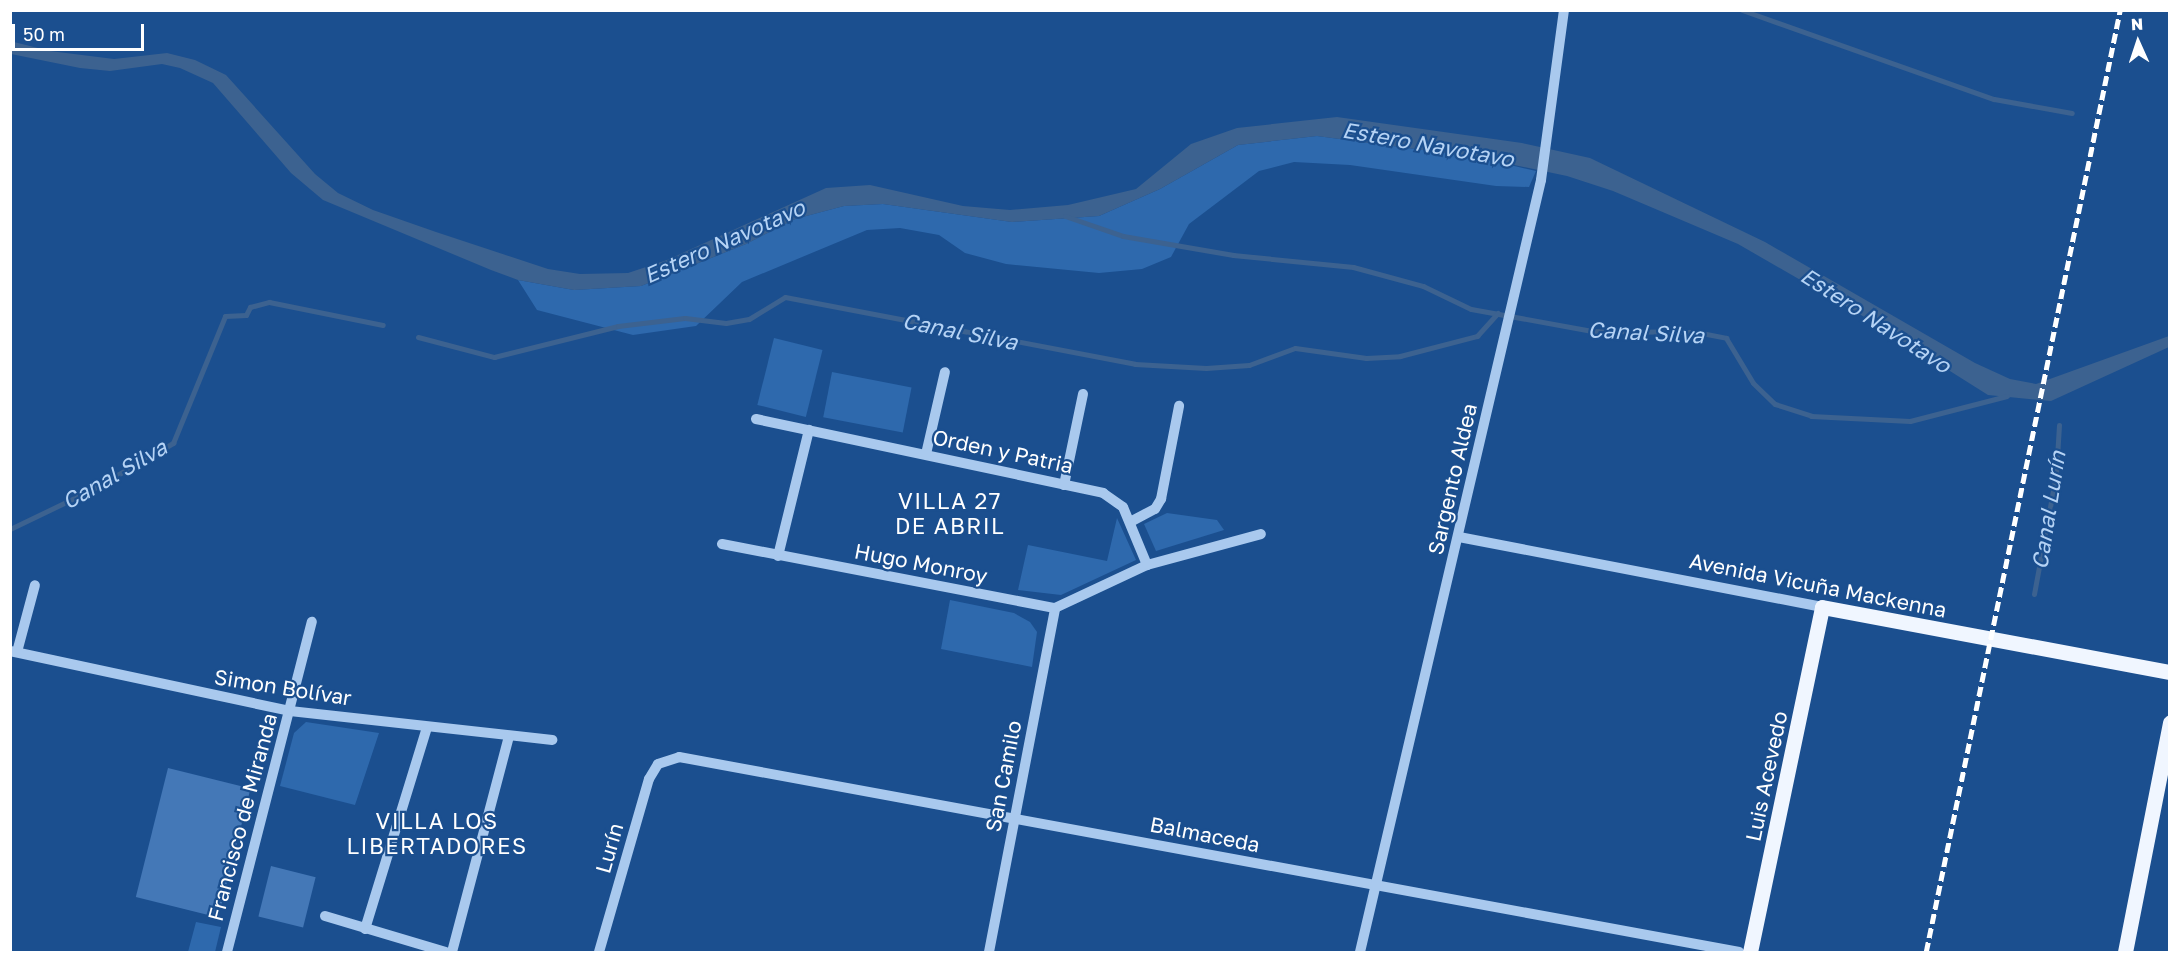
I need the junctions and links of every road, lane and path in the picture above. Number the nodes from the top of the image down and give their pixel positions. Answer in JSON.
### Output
{"nodes":[{"id":1,"x":1564,"y":10,"type":"edge"},
{"id":2,"x":945,"y":372,"type":"dead end"},
{"id":3,"x":1083,"y":394,"type":"dead end"},
{"id":4,"x":1179,"y":406,"type":"dead end"},
{"id":5,"x":756,"y":419,"type":"dead end"},
{"id":6,"x":808,"y":430,"type":"junction"},
{"id":7,"x":926,"y":454,"type":"junction"},
{"id":8,"x":1064,"y":484,"type":"junction"},
{"id":9,"x":1132,"y":521,"type":"junction"},
{"id":10,"x":1261,"y":534,"type":"dead end"},
{"id":11,"x":1459,"y":537,"type":"junction"},
{"id":12,"x":722,"y":544,"type":"dead end"},
{"id":13,"x":778,"y":556,"type":"junction"},
{"id":14,"x":1148,"y":565,"type":"junction"},
{"id":15,"x":36,"y":585,"type":"dead end"},
{"id":16,"x":1822,"y":607,"type":"junction"},
{"id":17,"x":1055,"y":608,"type":"junction"},
{"id":18,"x":312,"y":622,"type":"dead end"},
{"id":19,"x":14,"y":651,"type":"edge"},
{"id":20,"x":2169,"y":672,"type":"edge"},
{"id":21,"x":290,"y":711,"type":"junction"},
{"id":22,"x":2169,"y":722,"type":"edge"},
{"id":23,"x":427,"y":727,"type":"junction"},
{"id":24,"x":509,"y":735,"type":"junction"},
{"id":25,"x":552,"y":740,"type":"dead end"},
{"id":26,"x":664,"y":760,"type":"joint"},
{"id":27,"x":1014,"y":817,"type":"junction"},
{"id":28,"x":1375,"y":886,"type":"junction"},
{"id":29,"x":325,"y":916,"type":"dead end"},
{"id":30,"x":365,"y":929,"type":"junction"},
{"id":31,"x":416,"y":948,"type":"edge"},
{"id":32,"x":227,"y":952,"type":"edge"},
{"id":33,"x":446,"y":952,"type":"edge"},
{"id":34,"x":452,"y":952,"type":"edge"},
{"id":35,"x":599,"y":952,"type":"edge"},
{"id":36,"x":988,"y":952,"type":"edge"},
{"id":37,"x":1360,"y":952,"type":"edge"},
{"id":38,"x":1739,"y":952,"type":"edge"},
{"id":39,"x":1750,"y":952,"type":"edge"},
{"id":40,"x":2125,"y":952,"type":"edge"}],
"edges":[{"from":1,"to":11,"type":"street","name":"Sargento Aldea"},
{"from":2,"to":7,"type":"street"},
{"from":3,"to":8,"type":"street"},
{"from":4,"to":9,"type":"street"},
{"from":5,"to":6,"type":"street","name":"Orden y Patria"},
{"from":6,"to":7,"type":"street","name":"Orden y Patria"},
{"from":6,"to":13,"type":"street"},
{"from":7,"to":8,"type":"street","name":"Orden y Patria"},
{"from":8,"to":9,"type":"street","name":"Orden y Patria"},
{"from":9,"to":14,"type":"street","name":"Orden y Patria"},
{"from":10,"to":14,"type":"street"},
{"from":11,"to":16,"type":"street","name":"Avenida Vicuña Mackenna"},
{"from":11,"to":28,"type":"street","name":"Sargento Aldea"},
{"from":12,"to":13,"type":"street","name":"Hugo Monroy"},
{"from":13,"to":17,"type":"street","name":"Hugo Monroy"},
{"from":14,"to":17,"type":"street"},
{"from":15,"to":19,"type":"street"},
{"from":16,"to":20,"type":"main road","name":"Avenida Vicuña Mackenna"},
{"from":16,"to":39,"type":"main road","name":"Luis Acevedo"},
{"from":17,"to":27,"type":"street","name":"San Camilo"},
{"from":18,"to":21,"type":"street","name":"Francisco de Miranda"},
{"from":19,"to":21,"type":"street","name":"Simon Bolívar"},
{"from":21,"to":23,"type":"street","name":"Simon Bolívar"},
{"from":21,"to":32,"type":"street","name":"Francisco de Miranda"},
{"from":22,"to":40,"type":"main road"},
{"from":23,"to":24,"type":"street","name":"Simon Bolívar"},
{"from":23,"to":30,"type":"street"},
{"from":24,"to":25,"type":"street","name":"Simon Bolívar"},
{"from":24,"to":34,"type":"street"},
{"from":26,"to":27,"type":"street","name":"Balmaceda"},
{"from":26,"to":35,"type":"street","name":"Lurín"},
{"from":27,"to":28,"type":"street","name":"Balmaceda"},
{"from":27,"to":36,"type":"street","name":"San Camilo"},
{"from":28,"to":37,"type":"street","name":"Sargento Aldea"},
{"from":28,"to":38,"type":"street","name":"Balmaceda"},
{"from":29,"to":30,"type":"street"},
{"from":30,"to":31,"type":"street"},
{"from":31,"to":33,"type":"street"}]}
